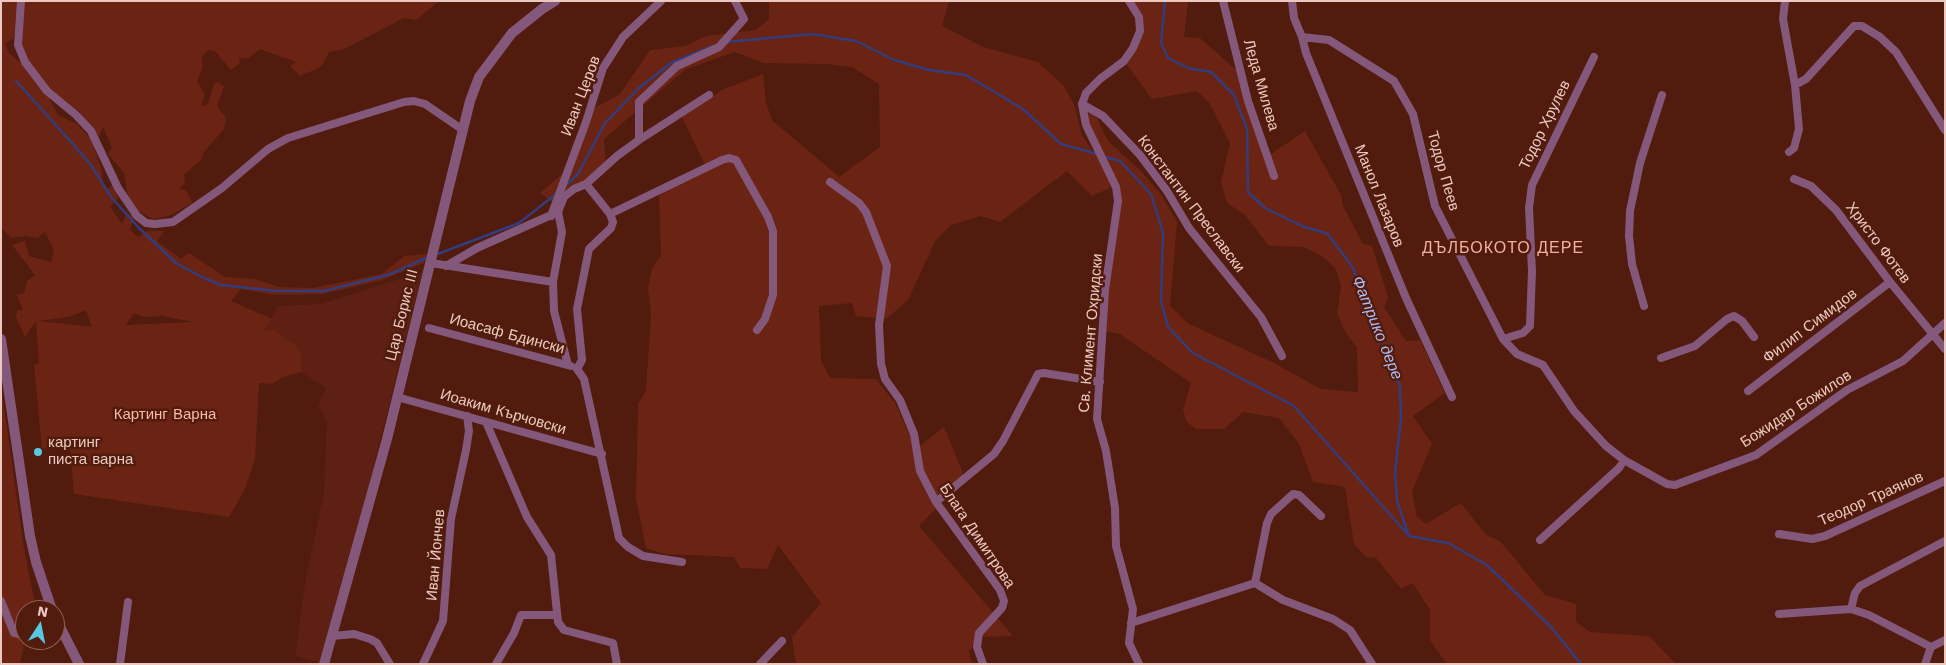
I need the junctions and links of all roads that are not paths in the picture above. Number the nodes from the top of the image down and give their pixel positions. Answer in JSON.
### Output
{"nodes":[{"id":1,"x":21,"y":1,"type":"edge"},
{"id":2,"x":555,"y":1,"type":"edge"},
{"id":3,"x":661,"y":1,"type":"edge"},
{"id":4,"x":735,"y":1,"type":"edge"},
{"id":5,"x":1129,"y":1,"type":"edge"},
{"id":6,"x":1223,"y":1,"type":"edge"},
{"id":7,"x":1292,"y":1,"type":"edge"},
{"id":8,"x":1785,"y":1,"type":"edge"},
{"id":9,"x":1302,"y":37,"type":"junction"},
{"id":10,"x":1594,"y":57,"type":"dead end"},
{"id":11,"x":1795,"y":85,"type":"junction"},
{"id":12,"x":709,"y":95,"type":"dead end"},
{"id":13,"x":1662,"y":95,"type":"dead end"},
{"id":14,"x":1082,"y":104,"type":"junction"},
{"id":15,"x":463,"y":130,"type":"junction"},
{"id":16,"x":1945,"y":130,"type":"edge"},
{"id":17,"x":639,"y":140,"type":"junction"},
{"id":18,"x":1792,"y":150,"type":"dead end"},
{"id":19,"x":1274,"y":176,"type":"dead end"},
{"id":20,"x":1794,"y":178,"type":"dead end"},
{"id":21,"x":830,"y":182,"type":"dead end"},
{"id":22,"x":586,"y":184,"type":"junction"},
{"id":23,"x":555,"y":214,"type":"junction"},
{"id":24,"x":610,"y":214,"type":"junction"},
{"id":25,"x":431,"y":263,"type":"junction"},
{"id":26,"x":446,"y":266,"type":"junction"},
{"id":27,"x":553,"y":282,"type":"junction"},
{"id":28,"x":1890,"y":282,"type":"junction"},
{"id":29,"x":1644,"y":306,"type":"dead end"},
{"id":30,"x":1945,"y":324,"type":"edge"},
{"id":31,"x":429,"y":328,"type":"dead end"},
{"id":32,"x":757,"y":330,"type":"dead end"},
{"id":33,"x":1932,"y":334,"type":"junction"},
{"id":34,"x":1754,"y":337,"type":"dead end"},
{"id":35,"x":1,"y":339,"type":"edge"},
{"id":36,"x":1504,"y":339,"type":"junction"},
{"id":37,"x":1945,"y":349,"type":"edge"},
{"id":38,"x":1282,"y":356,"type":"dead end"},
{"id":39,"x":1661,"y":358,"type":"dead end"},
{"id":40,"x":568,"y":365,"type":"junction"},
{"id":41,"x":577,"y":369,"type":"junction"},
{"id":42,"x":1100,"y":382,"type":"junction"},
{"id":43,"x":1748,"y":391,"type":"dead end"},
{"id":44,"x":397,"y":397,"type":"junction"},
{"id":45,"x":1452,"y":397,"type":"dead end"},
{"id":46,"x":467,"y":416,"type":"junction"},
{"id":47,"x":486,"y":422,"type":"junction"},
{"id":48,"x":602,"y":454,"type":"junction"},
{"id":49,"x":1624,"y":460,"type":"junction"},
{"id":50,"x":1945,"y":482,"type":"edge"},
{"id":51,"x":936,"y":502,"type":"junction"},
{"id":52,"x":1321,"y":516,"type":"dead end"},
{"id":53,"x":1779,"y":534,"type":"dead end"},
{"id":54,"x":1540,"y":540,"type":"dead end"},
{"id":55,"x":1945,"y":541,"type":"edge"},
{"id":56,"x":682,"y":562,"type":"dead end"},
{"id":57,"x":1255,"y":583,"type":"junction"},
{"id":58,"x":48,"y":600,"type":"edge"},
{"id":59,"x":1,"y":601,"type":"edge"},
{"id":60,"x":128,"y":602,"type":"dead end"},
{"id":61,"x":1851,"y":609,"type":"junction"},
{"id":62,"x":1778,"y":614,"type":"dead end"},
{"id":63,"x":557,"y":615,"type":"junction"},
{"id":64,"x":1131,"y":623,"type":"junction"},
{"id":65,"x":15,"y":634,"type":"edge"},
{"id":66,"x":332,"y":636,"type":"junction"},
{"id":67,"x":65,"y":637,"type":"edge"},
{"id":68,"x":1945,"y":640,"type":"edge"},
{"id":69,"x":782,"y":641,"type":"dead end"},
{"id":70,"x":1931,"y":647,"type":"junction"},
{"id":71,"x":982,"y":660,"type":"edge"},
{"id":72,"x":79,"y":664,"type":"edge"},
{"id":73,"x":120,"y":664,"type":"edge"},
{"id":74,"x":324,"y":664,"type":"edge"},
{"id":75,"x":390,"y":664,"type":"edge"},
{"id":76,"x":422,"y":664,"type":"edge"},
{"id":77,"x":496,"y":664,"type":"edge"},
{"id":78,"x":617,"y":664,"type":"edge"},
{"id":79,"x":760,"y":664,"type":"edge"},
{"id":80,"x":1139,"y":664,"type":"edge"},
{"id":81,"x":1372,"y":664,"type":"edge"},
{"id":82,"x":1925,"y":664,"type":"edge"}],
"edges":[{"from":1,"to":15,"type":"street"},
{"from":2,"to":15,"type":"street","name":"Цар Борис III"},
{"from":3,"to":23,"type":"street","name":"Иван Церов"},
{"from":4,"to":17,"type":"street"},
{"from":5,"to":14,"type":"street"},
{"from":6,"to":19,"type":"street","name":"Леда Милева"},
{"from":7,"to":9,"type":"street","name":"Манол Лазаров"},
{"from":8,"to":11,"type":"street"},
{"from":9,"to":36,"type":"street","name":"Тодор Пеев"},
{"from":9,"to":45,"type":"street","name":"Манол Лазаров"},
{"from":10,"to":36,"type":"street","name":"Тодор Хрулев"},
{"from":11,"to":16,"type":"street"},
{"from":11,"to":18,"type":"street"},
{"from":12,"to":17,"type":"street"},
{"from":13,"to":29,"type":"street"},
{"from":14,"to":38,"type":"street","name":"Константин Преславски"},
{"from":14,"to":42,"type":"street","name":"Св. Климент Охридски"},
{"from":15,"to":25,"type":"street","name":"Цар Борис III"},
{"from":17,"to":22,"type":"street"},
{"from":20,"to":28,"type":"street","name":"Христо Фотев"},
{"from":21,"to":51,"type":"street","name":"Блага Димитрова"},
{"from":22,"to":23,"type":"street"},
{"from":22,"to":24,"type":"street"},
{"from":23,"to":26,"type":"street"},
{"from":23,"to":27,"type":"street"},
{"from":24,"to":32,"type":"street"},
{"from":24,"to":41,"type":"street"},
{"from":25,"to":26,"type":"street"},
{"from":25,"to":44,"type":"street","name":"Цар Борис III"},
{"from":26,"to":27,"type":"street"},
{"from":27,"to":40,"type":"street"},
{"from":28,"to":33,"type":"street","name":"Христо Фотев"},
{"from":28,"to":43,"type":"street","name":"Филип Симидов"},
{"from":30,"to":33,"type":"street","name":"Божидар Божилов"},
{"from":31,"to":40,"type":"street","name":"Иоасаф Бдински"},
{"from":33,"to":37,"type":"street","name":"Христо Фотев"},
{"from":33,"to":49,"type":"street","name":"Божидар Божилов"},
{"from":34,"to":39,"type":"street"},
{"from":35,"to":58,"type":"street"},
{"from":36,"to":49,"type":"street","name":"Тодор Пеев"},
{"from":40,"to":41,"type":"street","name":"Иоасаф Бдински"},
{"from":41,"to":48,"type":"street"},
{"from":42,"to":51,"type":"street"},
{"from":42,"to":64,"type":"street","name":"Св. Климент Охридски"},
{"from":44,"to":46,"type":"street","name":"Иоаким Кърчовски"},
{"from":44,"to":66,"type":"street","name":"Цар Борис III"},
{"from":46,"to":47,"type":"street","name":"Иоаким Кърчовски"},
{"from":46,"to":76,"type":"street","name":"Иван Йончев"},
{"from":47,"to":48,"type":"street","name":"Иоаким Кърчовски"},
{"from":47,"to":63,"type":"street"},
{"from":48,"to":56,"type":"street"},
{"from":49,"to":54,"type":"street"},
{"from":50,"to":53,"type":"street","name":"Теодор Траянов"},
{"from":51,"to":71,"type":"street","name":"Блага Димитрова"},
{"from":52,"to":57,"type":"street"},
{"from":55,"to":61,"type":"street"},
{"from":57,"to":64,"type":"street"},
{"from":57,"to":81,"type":"street"},
{"from":59,"to":65,"type":"street"},
{"from":60,"to":73,"type":"street"},
{"from":61,"to":62,"type":"street"},
{"from":61,"to":70,"type":"street"},
{"from":63,"to":77,"type":"street"},
{"from":63,"to":78,"type":"street"},
{"from":64,"to":80,"type":"street","name":"Св. Климент Охридски"},
{"from":66,"to":74,"type":"street","name":"Цар Борис III"},
{"from":66,"to":75,"type":"street"},
{"from":67,"to":72,"type":"street"},
{"from":68,"to":70,"type":"street"},
{"from":69,"to":79,"type":"street"},
{"from":70,"to":82,"type":"street"}]}
